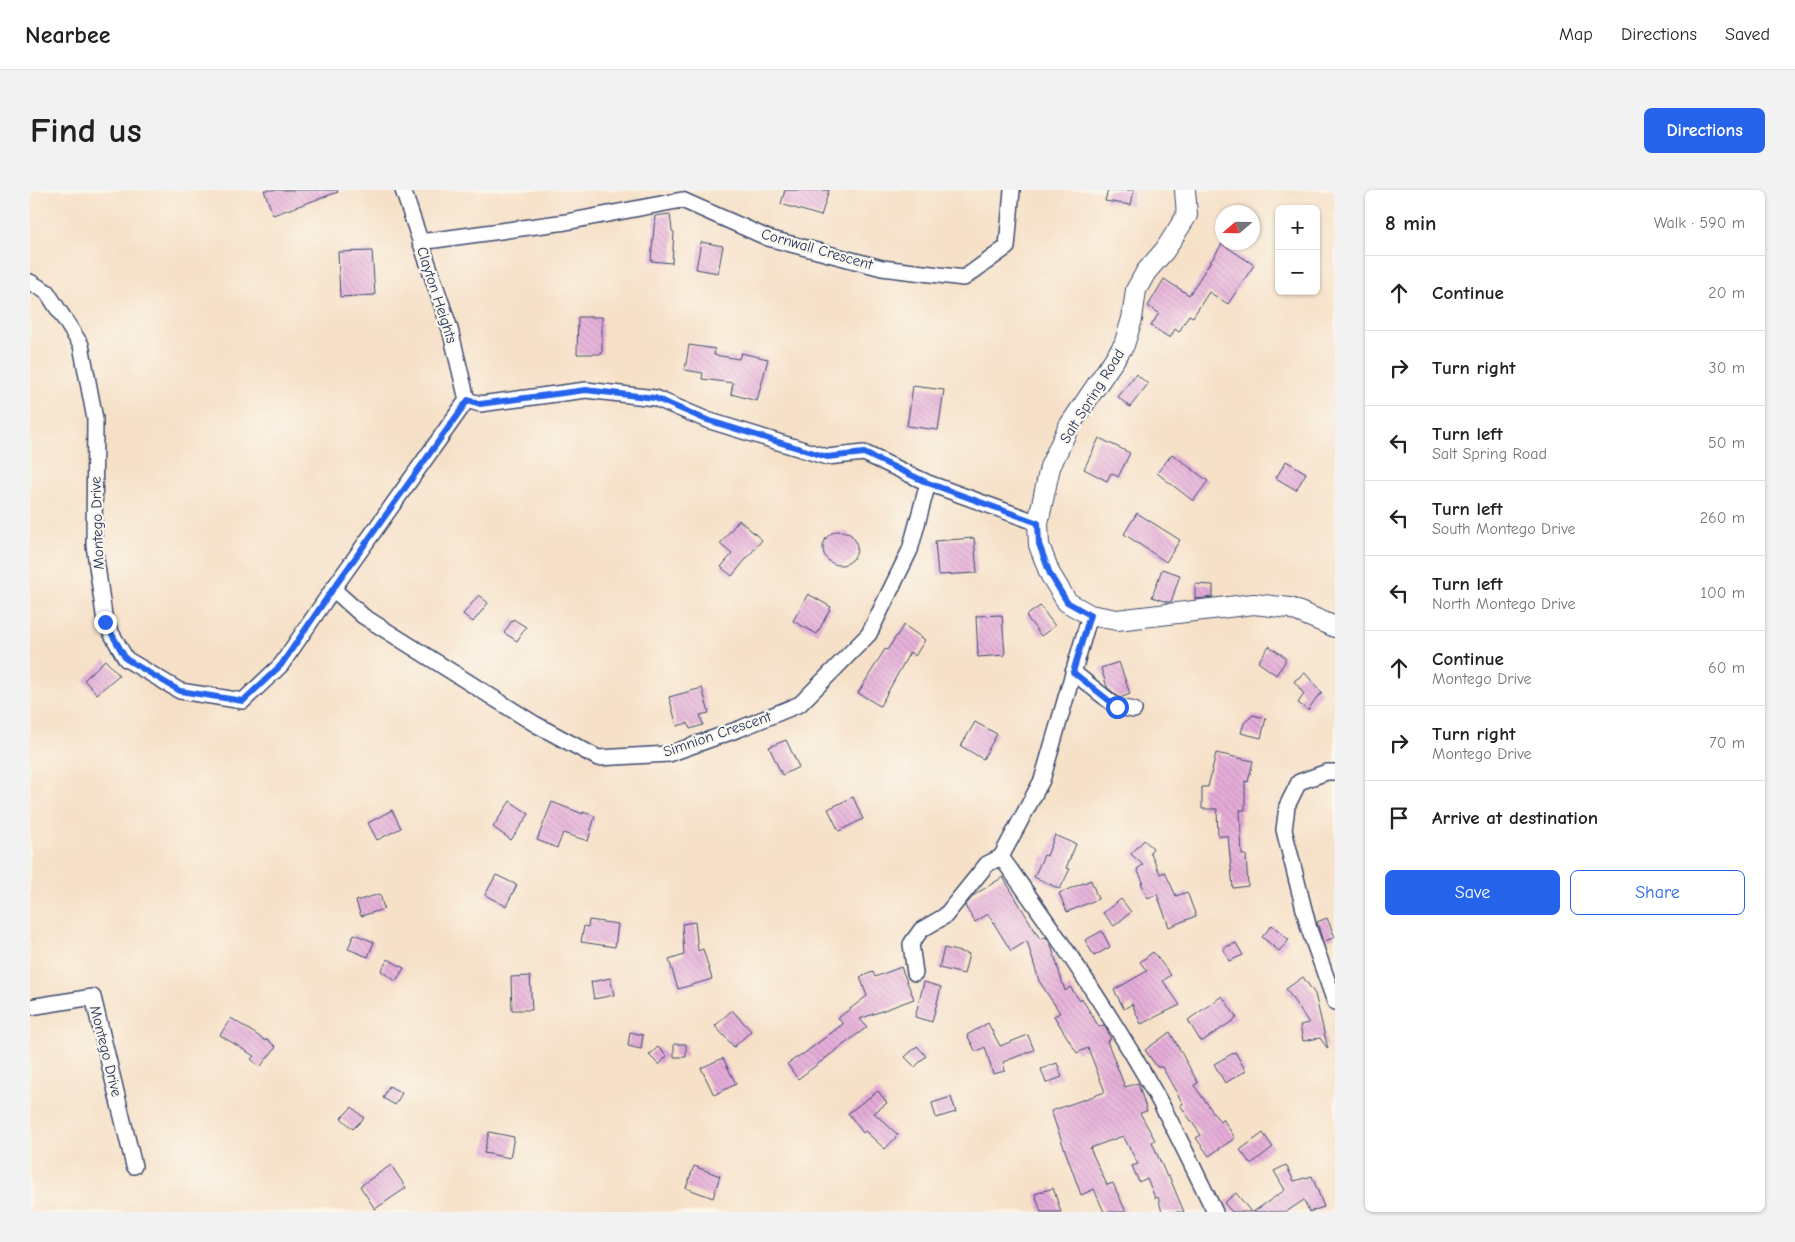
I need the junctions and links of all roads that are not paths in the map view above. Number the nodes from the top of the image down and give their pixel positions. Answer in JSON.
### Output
{"nodes":[{"id":1,"x":403,"y":190,"type":"edge"},
{"id":2,"x":1012,"y":190,"type":"edge"},
{"id":3,"x":1185,"y":190,"type":"edge"},
{"id":4,"x":684,"y":195,"type":"edge"},
{"id":5,"x":420,"y":242,"type":"junction"},
{"id":6,"x":30,"y":282,"type":"edge"},
{"id":7,"x":468,"y":400,"type":"junction"},
{"id":8,"x":928,"y":483,"type":"junction"},
{"id":9,"x":1038,"y":523,"type":"junction"},
{"id":10,"x":333,"y":589,"type":"junction"},
{"id":11,"x":1090,"y":615,"type":"junction"},
{"id":12,"x":1335,"y":627,"type":"edge"},
{"id":13,"x":1073,"y":672,"type":"junction"},
{"id":14,"x":1134,"y":710,"type":"dead end"},
{"id":15,"x":1335,"y":772,"type":"edge"},
{"id":16,"x":1001,"y":857,"type":"junction"},
{"id":17,"x":915,"y":973,"type":"dead end"},
{"id":18,"x":1335,"y":1002,"type":"edge"},
{"id":19,"x":30,"y":1007,"type":"edge"},
{"id":20,"x":134,"y":1166,"type":"dead end"},
{"id":21,"x":1215,"y":1212,"type":"edge"}],
"edges":[{"from":1,"to":5,"type":"street","name":"Clayton Heights"},
{"from":2,"to":4,"type":"street","name":"Cornwall Crescent"},
{"from":3,"to":9,"type":"street","name":"Salt Spring Road"},
{"from":4,"to":5,"type":"street","name":"Cornwall Crescent"},
{"from":5,"to":7,"type":"street","name":"Clayton Heights"},
{"from":6,"to":10,"type":"street","name":"Montego Drive"},
{"from":7,"to":8,"type":"street"},
{"from":7,"to":10,"type":"street"},
{"from":8,"to":9,"type":"street"},
{"from":8,"to":10,"type":"street","name":"Simnion Crescent"},
{"from":9,"to":11,"type":"street","name":"Salt Spring Road"},
{"from":11,"to":12,"type":"street","name":"Salt Spring Road"},
{"from":11,"to":13,"type":"street"},
{"from":13,"to":14,"type":"street"},
{"from":13,"to":16,"type":"street"},
{"from":15,"to":18,"type":"street"},
{"from":16,"to":17,"type":"street"},
{"from":16,"to":21,"type":"street"},
{"from":19,"to":20,"type":"street","name":"Montego Drive"}]}
